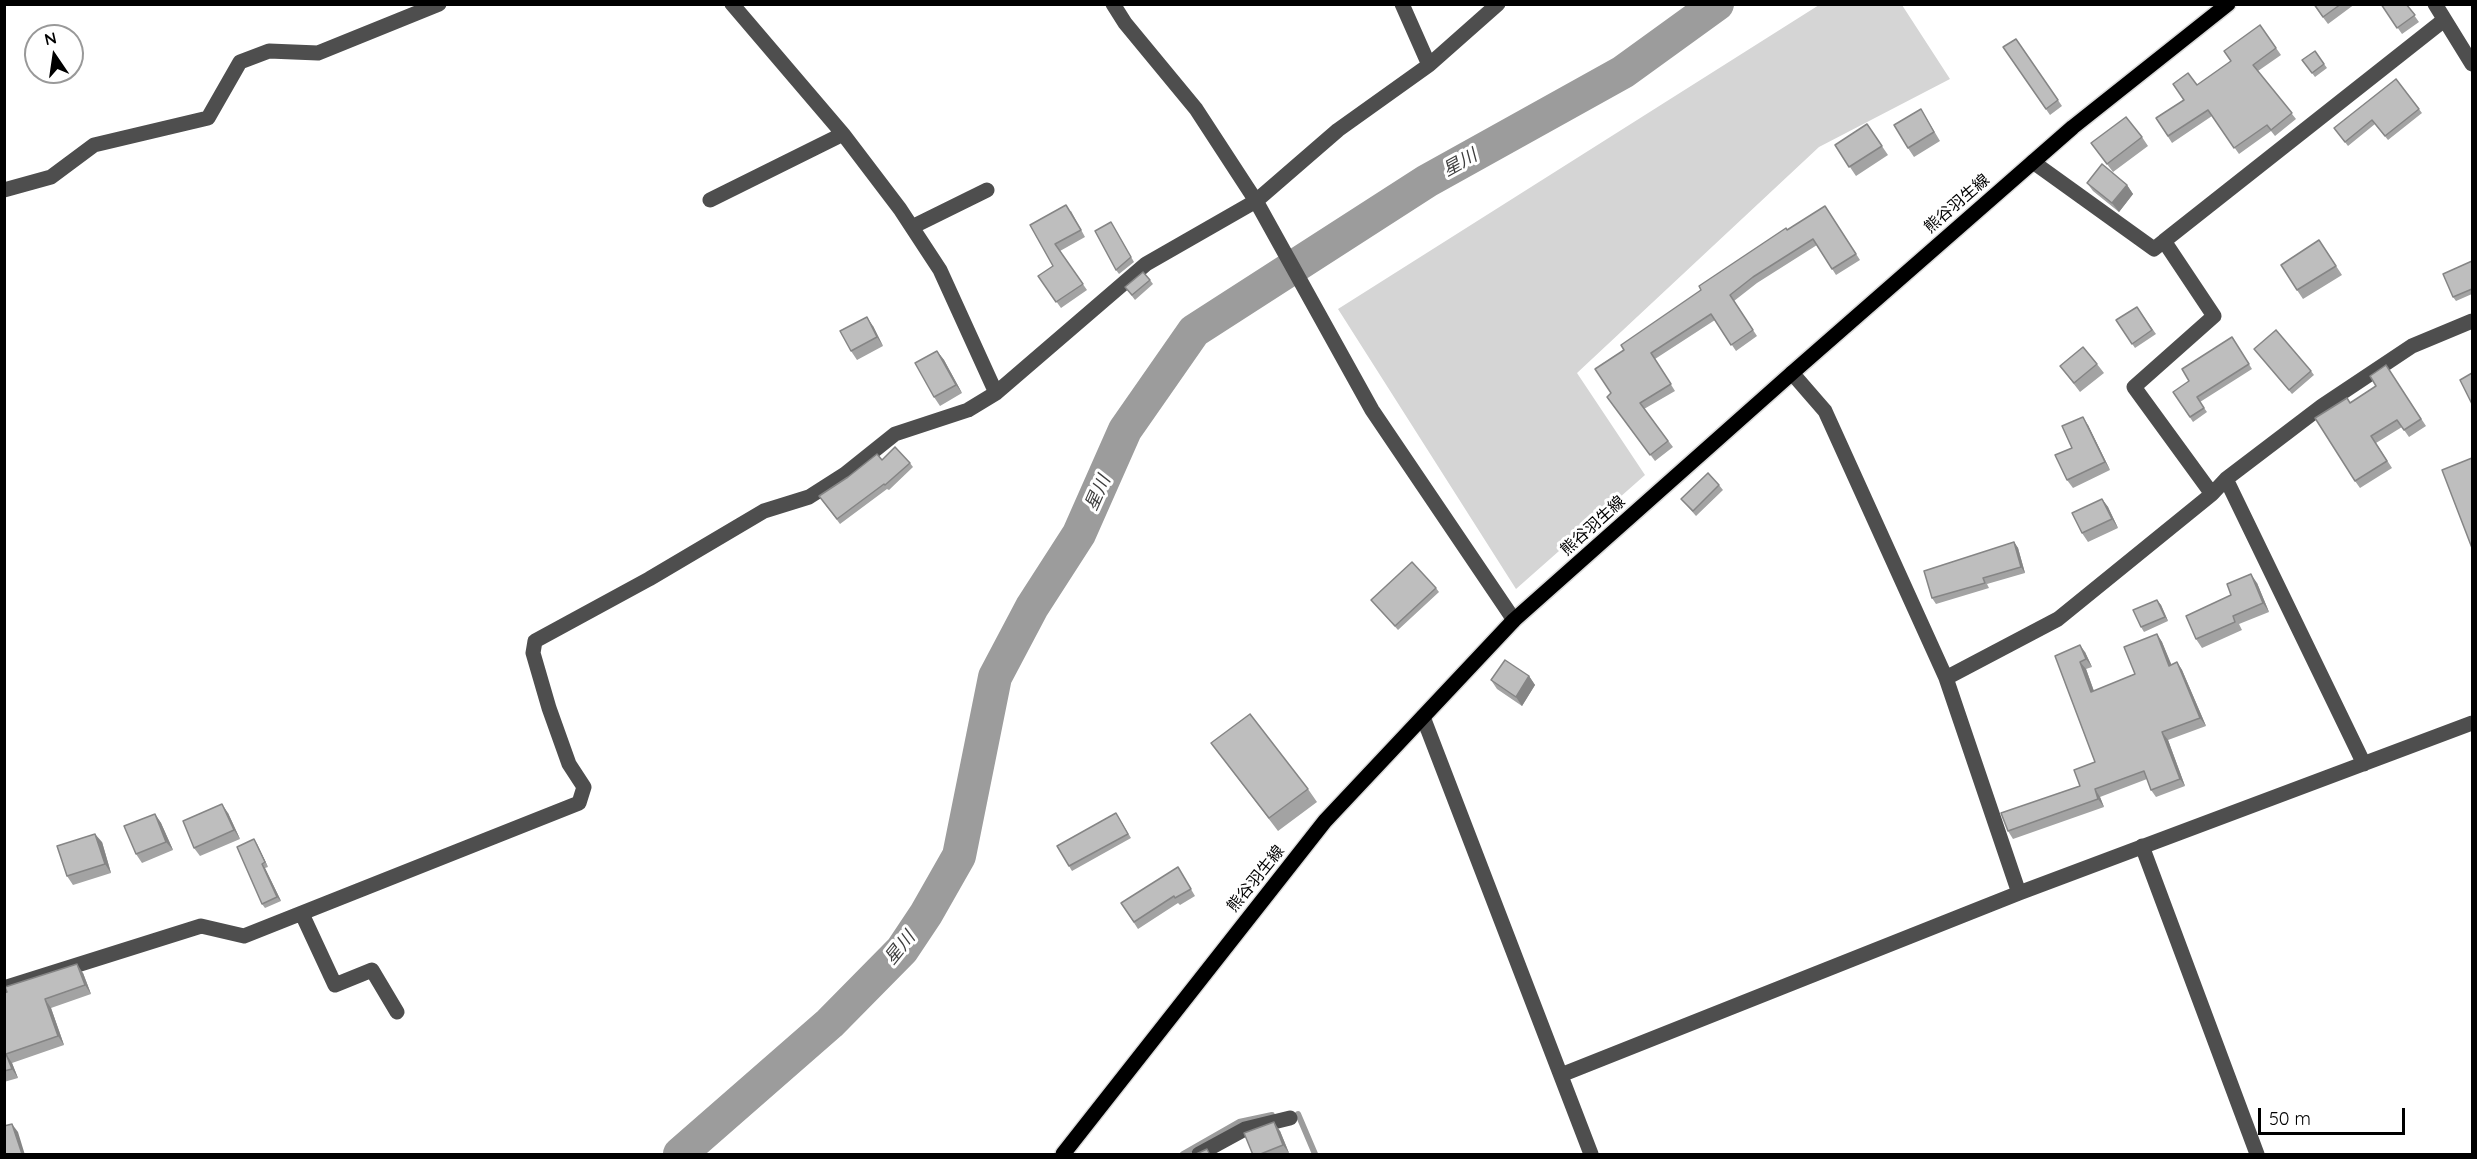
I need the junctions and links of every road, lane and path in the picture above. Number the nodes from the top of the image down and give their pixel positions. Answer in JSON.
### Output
{"nodes":[{"id":1,"x":439,"y":4,"type":"edge"},
{"id":2,"x":732,"y":4,"type":"edge"},
{"id":3,"x":1113,"y":4,"type":"edge"},
{"id":4,"x":1402,"y":4,"type":"edge"},
{"id":5,"x":1498,"y":4,"type":"edge"},
{"id":6,"x":2228,"y":4,"type":"edge"},
{"id":7,"x":2435,"y":4,"type":"edge"},
{"id":8,"x":2444,"y":20,"type":"junction"},
{"id":9,"x":2472,"y":64,"type":"edge"},
{"id":10,"x":1429,"y":65,"type":"junction"},
{"id":11,"x":843,"y":134,"type":"junction"},
{"id":12,"x":2033,"y":162,"type":"junction"},
{"id":13,"x":4,"y":190,"type":"edge"},
{"id":14,"x":987,"y":190,"type":"dead end"},
{"id":15,"x":710,"y":200,"type":"dead end"},
{"id":16,"x":1256,"y":201,"type":"junction"},
{"id":17,"x":912,"y":227,"type":"junction"},
{"id":18,"x":2164,"y":241,"type":"junction"},
{"id":19,"x":2472,"y":321,"type":"edge"},
{"id":20,"x":1791,"y":373,"type":"junction"},
{"id":21,"x":996,"y":393,"type":"junction"},
{"id":22,"x":2226,"y":479,"type":"junction"},
{"id":23,"x":2212,"y":494,"type":"junction"},
{"id":24,"x":1514,"y":620,"type":"junction"},
{"id":25,"x":1946,"y":678,"type":"junction"},
{"id":26,"x":1423,"y":717,"type":"junction"},
{"id":27,"x":2472,"y":723,"type":"edge"},
{"id":28,"x":2364,"y":764,"type":"junction"},
{"id":29,"x":2142,"y":846,"type":"junction"},
{"id":30,"x":2019,"y":893,"type":"junction"},
{"id":31,"x":302,"y":914,"type":"junction"},
{"id":32,"x":4,"y":988,"type":"edge"},
{"id":33,"x":397,"y":1012,"type":"dead end"},
{"id":34,"x":1561,"y":1076,"type":"junction"},
{"id":35,"x":1290,"y":1118,"type":"dead end"},
{"id":36,"x":1063,"y":1155,"type":"edge"},
{"id":37,"x":1199,"y":1155,"type":"edge"},
{"id":38,"x":1591,"y":1155,"type":"edge"},
{"id":39,"x":2257,"y":1155,"type":"edge"}],
"edges":[{"from":1,"to":13,"type":"street"},
{"from":2,"to":11,"type":"street"},
{"from":3,"to":16,"type":"street"},
{"from":4,"to":10,"type":"street"},
{"from":5,"to":10,"type":"street"},
{"from":6,"to":12,"type":"main road","name":"熊谷羽生線"},
{"from":7,"to":8,"type":"street"},
{"from":8,"to":9,"type":"street"},
{"from":8,"to":18,"type":"street"},
{"from":10,"to":16,"type":"street"},
{"from":11,"to":15,"type":"street"},
{"from":11,"to":17,"type":"street"},
{"from":12,"to":18,"type":"street"},
{"from":12,"to":20,"type":"main road","name":"熊谷羽生線"},
{"from":14,"to":17,"type":"street"},
{"from":16,"to":21,"type":"street"},
{"from":16,"to":24,"type":"street"},
{"from":17,"to":21,"type":"street"},
{"from":18,"to":23,"type":"street"},
{"from":19,"to":22,"type":"street"},
{"from":20,"to":24,"type":"main road","name":"熊谷羽生線"},
{"from":20,"to":25,"type":"street"},
{"from":21,"to":31,"type":"street"},
{"from":22,"to":23,"type":"street"},
{"from":22,"to":28,"type":"street"},
{"from":23,"to":25,"type":"street"},
{"from":24,"to":26,"type":"main road","name":"熊谷羽生線"},
{"from":25,"to":30,"type":"street"},
{"from":26,"to":34,"type":"street"},
{"from":26,"to":36,"type":"main road","name":"熊谷羽生線"},
{"from":27,"to":28,"type":"street"},
{"from":28,"to":29,"type":"street"},
{"from":29,"to":30,"type":"street"},
{"from":29,"to":39,"type":"street"},
{"from":30,"to":34,"type":"street"},
{"from":31,"to":32,"type":"street"},
{"from":31,"to":33,"type":"street"},
{"from":34,"to":38,"type":"street"},
{"from":35,"to":37,"type":"street"}]}
